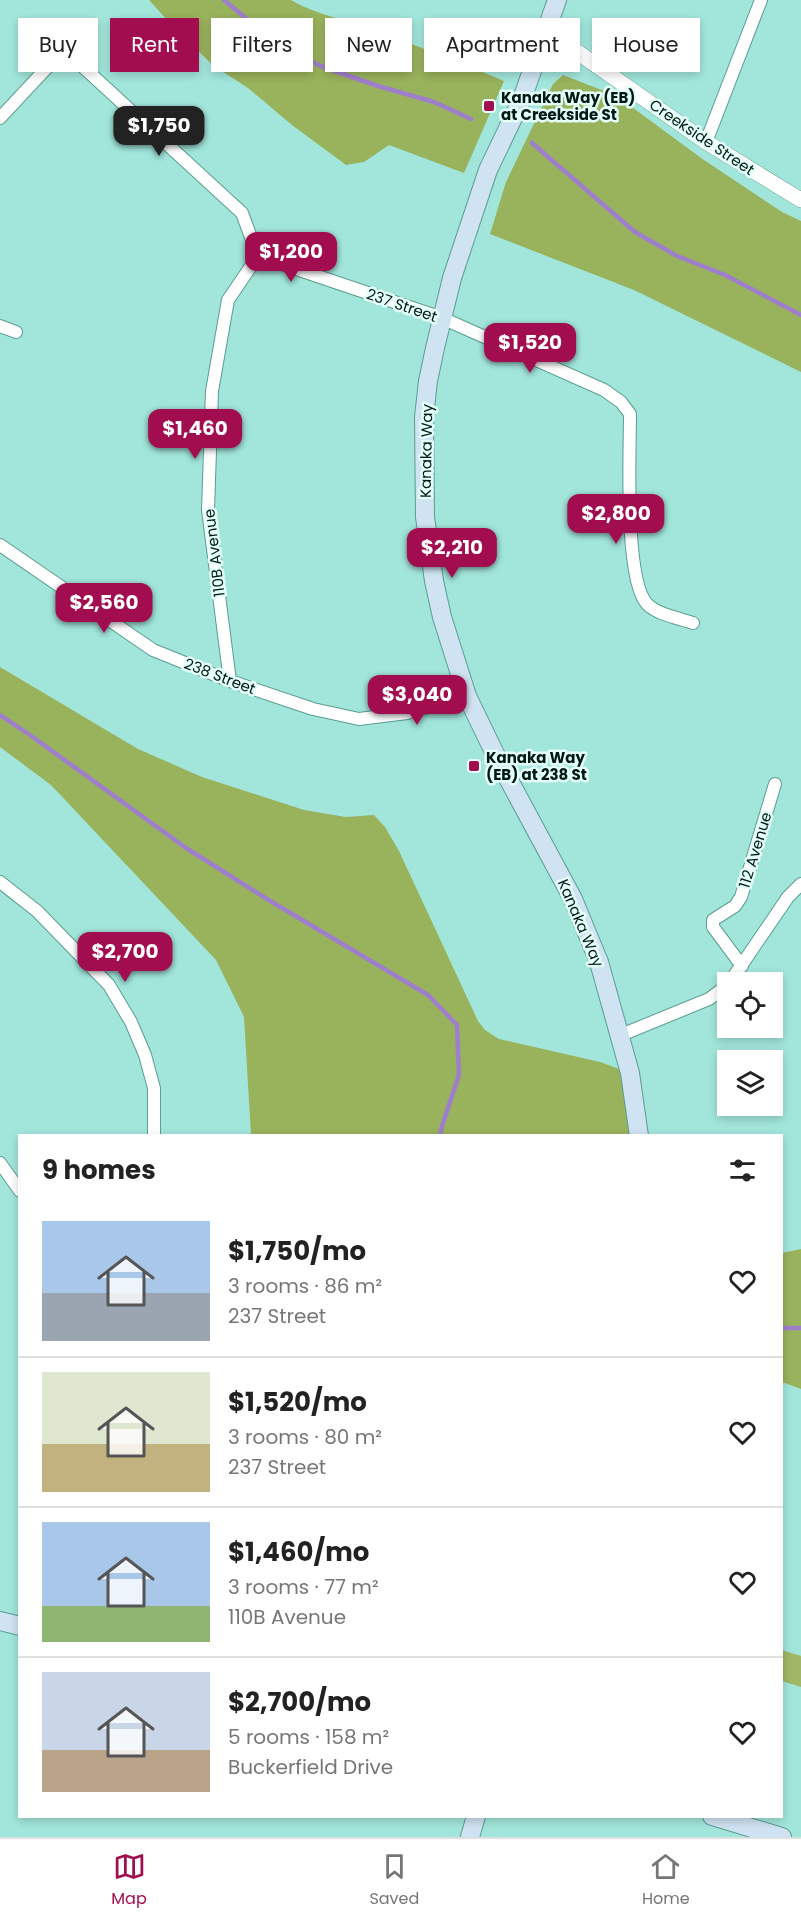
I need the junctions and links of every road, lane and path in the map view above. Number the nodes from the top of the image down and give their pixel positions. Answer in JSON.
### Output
{"nodes":[{"id":1,"x":557,"y":0,"type":"edge"},
{"id":2,"x":761,"y":0,"type":"edge"},
{"id":3,"x":550,"y":18,"type":"edge"},
{"id":4,"x":580,"y":54,"type":"edge"},
{"id":5,"x":531,"y":72,"type":"edge"},
{"id":6,"x":0,"y":118,"type":"edge"},
{"id":7,"x":706,"y":142,"type":"junction"},
{"id":8,"x":801,"y":200,"type":"edge"},
{"id":9,"x":258,"y":256,"type":"junction"},
{"id":10,"x":442,"y":318,"type":"junction"},
{"id":11,"x":0,"y":326,"type":"edge"},
{"id":12,"x":16,"y":332,"type":"dead end"},
{"id":13,"x":0,"y":545,"type":"edge"},
{"id":14,"x":693,"y":623,"type":"dead end"},
{"id":15,"x":230,"y":681,"type":"junction"},
{"id":16,"x":467,"y":696,"type":"junction"},
{"id":17,"x":775,"y":784,"type":"dead end"},
{"id":18,"x":0,"y":882,"type":"edge"},
{"id":19,"x":801,"y":884,"type":"edge"},
{"id":20,"x":742,"y":966,"type":"junction"},
{"id":21,"x":738,"y":972,"type":"edge"},
{"id":22,"x":717,"y":993,"type":"edge"},
{"id":23,"x":621,"y":1035,"type":"junction"},
{"id":24,"x":154,"y":1134,"type":"edge"},
{"id":25,"x":639,"y":1134,"type":"edge"},
{"id":26,"x":0,"y":1163,"type":"edge"},
{"id":27,"x":18,"y":1188,"type":"edge"},
{"id":28,"x":0,"y":1621,"type":"edge"},
{"id":29,"x":18,"y":1626,"type":"edge"},
{"id":30,"x":475,"y":1818,"type":"edge"},
{"id":31,"x":719,"y":1818,"type":"edge"},
{"id":32,"x":470,"y":1837,"type":"edge"},
{"id":33,"x":782,"y":1837,"type":"edge"}],
"edges":[{"from":1,"to":3,"type":"main road","name":"Kanaka Way"},
{"from":2,"to":7,"type":"street"},
{"from":4,"to":7,"type":"street","name":"Creekside Street"},
{"from":5,"to":10,"type":"main road","name":"Kanaka Way"},
{"from":6,"to":9,"type":"street"},
{"from":7,"to":8,"type":"street","name":"Creekside Street"},
{"from":9,"to":10,"type":"street","name":"237 Street"},
{"from":9,"to":15,"type":"street","name":"110B Avenue"},
{"from":10,"to":14,"type":"street","name":"237 Street"},
{"from":10,"to":16,"type":"main road","name":"Kanaka Way"},
{"from":11,"to":12,"type":"street"},
{"from":13,"to":15,"type":"street","name":"238 Street"},
{"from":15,"to":16,"type":"street","name":"238 Street"},
{"from":16,"to":23,"type":"main road","name":"Kanaka Way"},
{"from":17,"to":20,"type":"street","name":"112 Avenue"},
{"from":18,"to":24,"type":"street"},
{"from":19,"to":20,"type":"street"},
{"from":20,"to":21,"type":"street"},
{"from":22,"to":23,"type":"street"},
{"from":23,"to":25,"type":"main road","name":"Kanaka Way"},
{"from":26,"to":27,"type":"street"},
{"from":28,"to":29,"type":"main road"},
{"from":30,"to":32,"type":"main road"},
{"from":31,"to":33,"type":"main road"}]}
